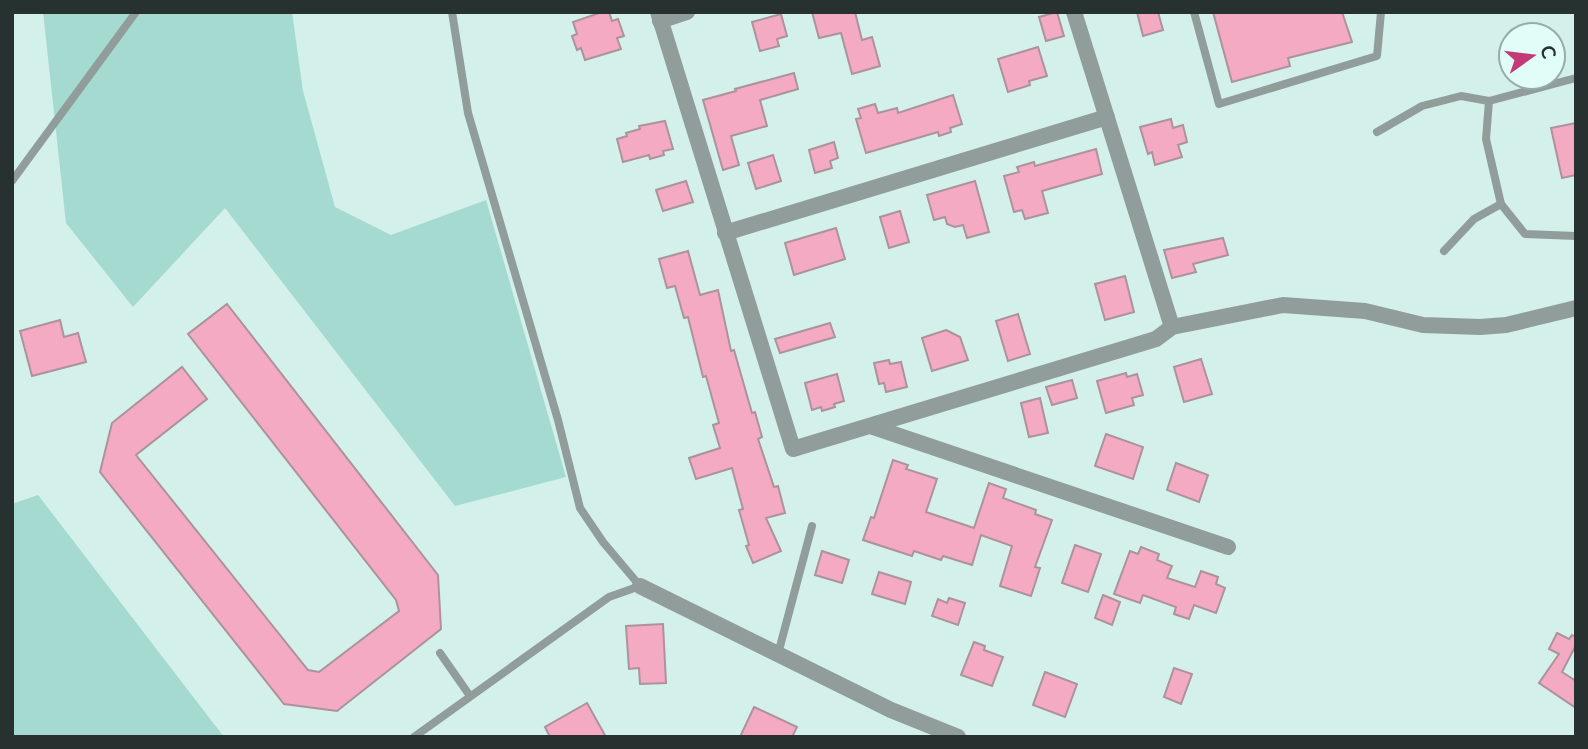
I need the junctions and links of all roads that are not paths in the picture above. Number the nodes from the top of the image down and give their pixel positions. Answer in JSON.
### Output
{"nodes":[{"id":1,"x":136,"y":12,"type":"edge"},
{"id":2,"x":452,"y":12,"type":"edge"},
{"id":3,"x":687,"y":12,"type":"edge"},
{"id":4,"x":1074,"y":12,"type":"edge"},
{"id":5,"x":1194,"y":12,"type":"edge"},
{"id":6,"x":1381,"y":12,"type":"edge"},
{"id":7,"x":659,"y":17,"type":"edge"},
{"id":8,"x":1576,"y":78,"type":"edge"},
{"id":9,"x":1489,"y":101,"type":"junction"},
{"id":10,"x":1107,"y":117,"type":"junction"},
{"id":11,"x":1377,"y":132,"type":"dead end"},
{"id":12,"x":12,"y":181,"type":"edge"},
{"id":13,"x":1501,"y":204,"type":"junction"},
{"id":14,"x":725,"y":233,"type":"junction"},
{"id":15,"x":1576,"y":236,"type":"edge"},
{"id":16,"x":1444,"y":251,"type":"dead end"},
{"id":17,"x":1576,"y":308,"type":"edge"},
{"id":18,"x":1172,"y":327,"type":"junction"},
{"id":19,"x":873,"y":427,"type":"junction"},
{"id":20,"x":812,"y":526,"type":"dead end"},
{"id":21,"x":1228,"y":547,"type":"dead end"},
{"id":22,"x":640,"y":586,"type":"junction"},
{"id":23,"x":440,"y":653,"type":"dead end"},
{"id":24,"x":778,"y":654,"type":"junction"},
{"id":25,"x":470,"y":696,"type":"junction"},
{"id":26,"x":414,"y":737,"type":"edge"},
{"id":27,"x":958,"y":737,"type":"edge"}],
"edges":[{"from":1,"to":12,"type":"lane"},
{"from":2,"to":22,"type":"lane"},
{"from":3,"to":7,"type":"street"},
{"from":4,"to":10,"type":"street"},
{"from":5,"to":6,"type":"lane"},
{"from":7,"to":14,"type":"street"},
{"from":8,"to":9,"type":"lane"},
{"from":9,"to":11,"type":"lane"},
{"from":9,"to":13,"type":"lane"},
{"from":10,"to":14,"type":"street"},
{"from":10,"to":18,"type":"street"},
{"from":13,"to":15,"type":"lane"},
{"from":13,"to":16,"type":"lane"},
{"from":14,"to":19,"type":"street"},
{"from":17,"to":18,"type":"street"},
{"from":18,"to":19,"type":"street"},
{"from":19,"to":21,"type":"street"},
{"from":20,"to":24,"type":"lane"},
{"from":22,"to":24,"type":"street"},
{"from":22,"to":25,"type":"lane"},
{"from":23,"to":25,"type":"lane"},
{"from":24,"to":27,"type":"street"},
{"from":25,"to":26,"type":"lane"}]}
